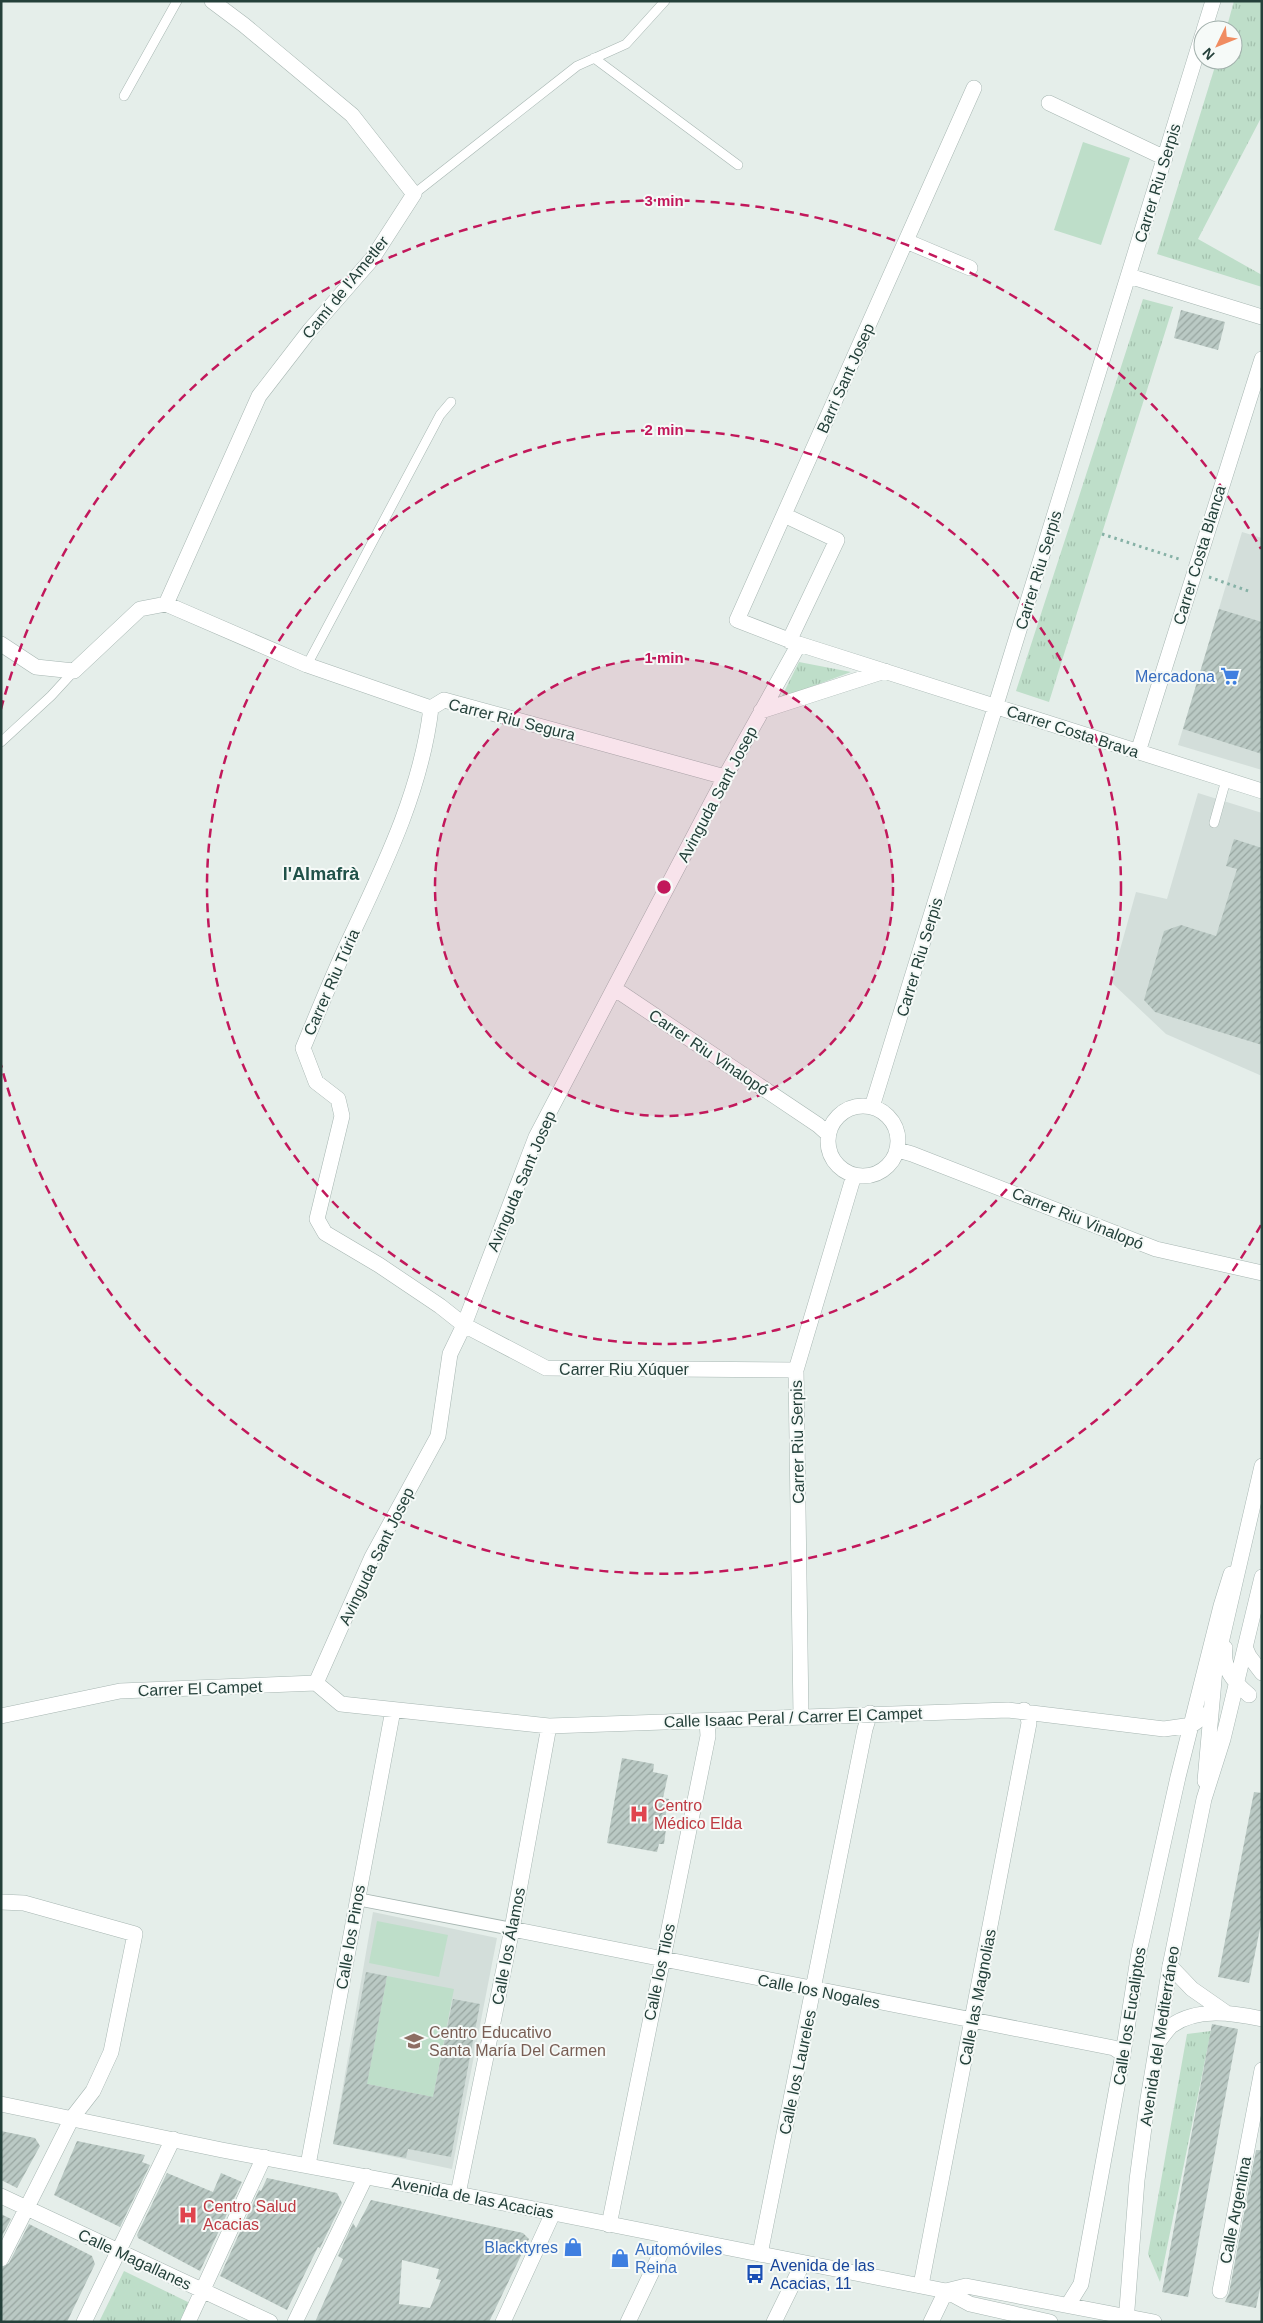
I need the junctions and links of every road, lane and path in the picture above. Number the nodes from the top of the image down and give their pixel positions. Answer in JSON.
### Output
{"nodes":[{"id":1,"x":177,"y":1,"type":"edge"},
{"id":2,"x":212,"y":1,"type":"edge"},
{"id":3,"x":665,"y":1,"type":"edge"},
{"id":4,"x":1213,"y":1,"type":"edge"},
{"id":5,"x":1207,"y":20,"type":"edge"},
{"id":6,"x":594,"y":58,"type":"junction"},
{"id":7,"x":1193,"y":68,"type":"edge"},
{"id":8,"x":974,"y":88,"type":"dead end"},
{"id":9,"x":124,"y":96,"type":"dead end"},
{"id":10,"x":1049,"y":103,"type":"dead end"},
{"id":11,"x":1165,"y":158,"type":"junction"},
{"id":12,"x":738,"y":165,"type":"dead end"},
{"id":13,"x":414,"y":194,"type":"junction"},
{"id":14,"x":906,"y":241,"type":"junction"},
{"id":15,"x":970,"y":268,"type":"dead end"},
{"id":16,"x":1129,"y":276,"type":"junction"},
{"id":17,"x":1262,"y":317,"type":"edge"},
{"id":18,"x":1262,"y":359,"type":"edge"},
{"id":19,"x":451,"y":402,"type":"dead end"},
{"id":20,"x":784,"y":516,"type":"junction"},
{"id":21,"x":1102,"y":534,"type":"dead end"},
{"id":22,"x":1195,"y":568,"type":"junction"},
{"id":23,"x":1251,"y":592,"type":"dead end"},
{"id":24,"x":166,"y":604,"type":"junction"},
{"id":25,"x":794,"y":642,"type":"junction"},
{"id":26,"x":1,"y":644,"type":"edge"},
{"id":27,"x":307,"y":665,"type":"junction"},
{"id":28,"x":74,"y":671,"type":"junction"},
{"id":29,"x":885,"y":671,"type":"junction"},
{"id":30,"x":996,"y":707,"type":"junction"},
{"id":31,"x":430,"y":708,"type":"junction"},
{"id":32,"x":761,"y":711,"type":"junction"},
{"id":33,"x":1,"y":742,"type":"edge"},
{"id":34,"x":1138,"y":752,"type":"junction"},
{"id":35,"x":725,"y":777,"type":"junction"},
{"id":36,"x":1226,"y":780,"type":"junction"},
{"id":37,"x":1262,"y":791,"type":"edge"},
{"id":38,"x":1214,"y":823,"type":"dead end"},
{"id":39,"x":613,"y":991,"type":"junction"},
{"id":40,"x":872,"y":1107,"type":"junction"},
{"id":41,"x":828,"y":1134,"type":"junction"},
{"id":42,"x":898,"y":1150,"type":"junction"},
{"id":43,"x":854,"y":1175,"type":"junction"},
{"id":44,"x":1262,"y":1273,"type":"edge"},
{"id":45,"x":464,"y":1325,"type":"junction"},
{"id":46,"x":796,"y":1370,"type":"junction"},
{"id":47,"x":1262,"y":1466,"type":"edge"},
{"id":48,"x":1243,"y":1542,"type":"junction"},
{"id":49,"x":1262,"y":1577,"type":"edge"},
{"id":50,"x":1230,"y":1602,"type":"junction"},
{"id":51,"x":1245,"y":1647,"type":"junction"},
{"id":52,"x":1262,"y":1673,"type":"edge"},
{"id":53,"x":316,"y":1683,"type":"junction"},
{"id":54,"x":1235,"y":1691,"type":"junction"},
{"id":55,"x":1256,"y":1695,"type":"edge"},
{"id":56,"x":394,"y":1710,"type":"junction"},
{"id":57,"x":1024,"y":1710,"type":"junction"},
{"id":58,"x":1210,"y":1712,"type":"junction"},
{"id":59,"x":870,"y":1713,"type":"junction"},
{"id":60,"x":1,"y":1716,"type":"edge"},
{"id":61,"x":801,"y":1716,"type":"junction"},
{"id":62,"x":707,"y":1721,"type":"junction"},
{"id":63,"x":1192,"y":1725,"type":"junction"},
{"id":64,"x":548,"y":1726,"type":"junction"},
{"id":65,"x":1204,"y":1799,"type":"junction"},
{"id":66,"x":357,"y":1899,"type":"junction"},
{"id":67,"x":1,"y":1902,"type":"edge"},
{"id":68,"x":512,"y":1930,"type":"junction"},
{"id":69,"x":661,"y":1959,"type":"junction"},
{"id":70,"x":1170,"y":1966,"type":"junction"},
{"id":71,"x":814,"y":1990,"type":"junction"},
{"id":72,"x":1225,"y":2012,"type":"junction"},
{"id":73,"x":1262,"y":2019,"type":"edge"},
{"id":74,"x":972,"y":2021,"type":"junction"},
{"id":75,"x":1159,"y":2041,"type":"junction"},
{"id":76,"x":1123,"y":2054,"type":"junction"},
{"id":77,"x":1262,"y":2070,"type":"edge"},
{"id":78,"x":1,"y":2104,"type":"edge"},
{"id":79,"x":72,"y":2118,"type":"junction"},
{"id":80,"x":173,"y":2139,"type":"junction"},
{"id":81,"x":264,"y":2157,"type":"junction"},
{"id":82,"x":308,"y":2165,"type":"junction"},
{"id":83,"x":366,"y":2176,"type":"junction"},
{"id":84,"x":458,"y":2194,"type":"junction"},
{"id":85,"x":1,"y":2196,"type":"edge"},
{"id":86,"x":26,"y":2207,"type":"junction"},
{"id":87,"x":553,"y":2213,"type":"junction"},
{"id":88,"x":609,"y":2224,"type":"junction"},
{"id":89,"x":669,"y":2236,"type":"junction"},
{"id":90,"x":120,"y":2251,"type":"junction"},
{"id":91,"x":760,"y":2254,"type":"junction"},
{"id":92,"x":1,"y":2259,"type":"edge"},
{"id":93,"x":803,"y":2263,"type":"junction"},
{"id":94,"x":921,"y":2285,"type":"junction"},
{"id":95,"x":203,"y":2291,"type":"junction"},
{"id":96,"x":946,"y":2291,"type":"junction"},
{"id":97,"x":1220,"y":2291,"type":"dead end"},
{"id":98,"x":1068,"y":2305,"type":"junction"},
{"id":99,"x":1126,"y":2319,"type":"edge"},
{"id":100,"x":1044,"y":2321,"type":"edge"},
{"id":101,"x":84,"y":2322,"type":"edge"},
{"id":102,"x":188,"y":2322,"type":"edge"},
{"id":103,"x":270,"y":2322,"type":"edge"},
{"id":104,"x":295,"y":2322,"type":"edge"},
{"id":105,"x":503,"y":2322,"type":"edge"},
{"id":106,"x":628,"y":2322,"type":"edge"},
{"id":107,"x":774,"y":2322,"type":"edge"},
{"id":108,"x":931,"y":2322,"type":"edge"},
{"id":109,"x":1154,"y":2322,"type":"edge"}],
"edges":[{"from":1,"to":9,"type":"lane"},
{"from":2,"to":13,"type":"street"},
{"from":3,"to":6,"type":"lane"},
{"from":4,"to":5,"type":"street","name":"Carrer Riu Serpis"},
{"from":6,"to":12,"type":"lane"},
{"from":6,"to":13,"type":"lane"},
{"from":7,"to":11,"type":"street","name":"Carrer Riu Serpis"},
{"from":8,"to":14,"type":"street","name":"Barri Sant Josep"},
{"from":10,"to":11,"type":"street"},
{"from":11,"to":16,"type":"street","name":"Carrer Riu Serpis"},
{"from":13,"to":24,"type":"street","name":"Camí de l'Ametler"},
{"from":14,"to":15,"type":"street"},
{"from":14,"to":20,"type":"street","name":"Barri Sant Josep"},
{"from":16,"to":17,"type":"street"},
{"from":16,"to":30,"type":"street","name":"Carrer Riu Serpis"},
{"from":18,"to":22,"type":"street","name":"Carrer Costa Blanca"},
{"from":19,"to":27,"type":"lane"},
{"from":20,"to":25,"type":"street"},
{"from":20,"to":25,"type":"street","name":"Barri Sant Josep"},
{"from":21,"to":22,"type":"path"},
{"from":22,"to":23,"type":"path"},
{"from":22,"to":34,"type":"street","name":"Carrer Costa Blanca"},
{"from":24,"to":27,"type":"street","name":"Carrer Riu Segura"},
{"from":24,"to":28,"type":"street"},
{"from":25,"to":29,"type":"street","name":"Carrer Costa Brava"},
{"from":25,"to":32,"type":"street","name":"Avinguda Sant Josep"},
{"from":26,"to":28,"type":"street"},
{"from":27,"to":31,"type":"street","name":"Carrer Riu Segura"},
{"from":28,"to":33,"type":"lane"},
{"from":29,"to":30,"type":"street","name":"Carrer Costa Brava"},
{"from":29,"to":32,"type":"street"},
{"from":30,"to":34,"type":"street","name":"Carrer Costa Brava"},
{"from":30,"to":40,"type":"street","name":"Carrer Riu Serpis"},
{"from":31,"to":35,"type":"street","name":"Carrer Riu Segura"},
{"from":31,"to":45,"type":"street","name":"Carrer Riu Túria"},
{"from":32,"to":35,"type":"street","name":"Avinguda Sant Josep"},
{"from":34,"to":36,"type":"street","name":"Carrer Costa Brava"},
{"from":35,"to":39,"type":"street","name":"Avinguda Sant Josep"},
{"from":36,"to":37,"type":"street","name":"Carrer Costa Brava"},
{"from":36,"to":38,"type":"lane"},
{"from":39,"to":41,"type":"street","name":"Carrer Riu Vinalopó"},
{"from":39,"to":45,"type":"street","name":"Avinguda Sant Josep"},
{"from":40,"to":41,"type":"street"},
{"from":40,"to":42,"type":"street"},
{"from":41,"to":43,"type":"street"},
{"from":42,"to":43,"type":"street"},
{"from":42,"to":44,"type":"street","name":"Carrer Riu Vinalopó"},
{"from":43,"to":46,"type":"street","name":"Carrer Riu Serpis"},
{"from":45,"to":46,"type":"street","name":"Carrer Riu Xúquer"},
{"from":45,"to":53,"type":"street","name":"Avinguda Sant Josep"},
{"from":46,"to":61,"type":"street","name":"Carrer Riu Serpis"},
{"from":47,"to":48,"type":"street","name":"Avenida del Mediterráneo"},
{"from":48,"to":50,"type":"street","name":"Avenida del Mediterráneo"},
{"from":48,"to":63,"type":"street","name":"Avenida del Mediterráneo"},
{"from":49,"to":51,"type":"street","name":"Avenida del Mediterráneo"},
{"from":50,"to":54,"type":"street","name":"Avenida del Mediterráneo"},
{"from":50,"to":58,"type":"street","name":"Avenida del Mediterráneo"},
{"from":51,"to":52,"type":"street"},
{"from":51,"to":54,"type":"street","name":"Avenida del Mediterráneo"},
{"from":53,"to":56,"type":"street"},
{"from":53,"to":60,"type":"street","name":"Carrer El Campet"},
{"from":54,"to":55,"type":"street"},
{"from":54,"to":58,"type":"street"},
{"from":54,"to":65,"type":"street","name":"Avenida del Mediterráneo"},
{"from":56,"to":64,"type":"street","name":"Calle Isaac Peral / Carrer El Campet"},
{"from":56,"to":66,"type":"street","name":"Calle los Pinos"},
{"from":57,"to":59,"type":"street","name":"Calle Isaac Peral / Carrer El Campet"},
{"from":57,"to":63,"type":"street","name":"Calle Isaac Peral / Carrer El Campet"},
{"from":57,"to":74,"type":"street","name":"Calle las Magnolias"},
{"from":58,"to":63,"type":"street"},
{"from":58,"to":65,"type":"street","name":"Avenida del Mediterráneo"},
{"from":59,"to":61,"type":"street","name":"Calle Isaac Peral / Carrer El Campet"},
{"from":59,"to":71,"type":"street","name":"Calle los Laureles"},
{"from":61,"to":62,"type":"street","name":"Calle Isaac Peral / Carrer El Campet"},
{"from":62,"to":64,"type":"street","name":"Calle Isaac Peral / Carrer El Campet"},
{"from":62,"to":69,"type":"street","name":"Calle los Tilos"},
{"from":63,"to":76,"type":"street","name":"Calle los Eucaliptos"},
{"from":64,"to":68,"type":"street","name":"Calle los Álamos"},
{"from":65,"to":70,"type":"street","name":"Avenida del Mediterráneo"},
{"from":66,"to":68,"type":"street"},
{"from":66,"to":82,"type":"street","name":"Calle los Pinos"},
{"from":67,"to":79,"type":"street"},
{"from":68,"to":69,"type":"street","name":"Calle los Nogales"},
{"from":68,"to":84,"type":"street","name":"Calle los Álamos"},
{"from":69,"to":71,"type":"street","name":"Calle los Nogales"},
{"from":69,"to":88,"type":"street","name":"Calle los Tilos"},
{"from":70,"to":72,"type":"street"},
{"from":70,"to":75,"type":"street","name":"Avenida del Mediterráneo"},
{"from":71,"to":74,"type":"street","name":"Calle los Nogales"},
{"from":71,"to":91,"type":"street","name":"Calle los Laureles"},
{"from":72,"to":73,"type":"street"},
{"from":72,"to":75,"type":"street"},
{"from":74,"to":76,"type":"street","name":"Calle los Nogales"},
{"from":74,"to":94,"type":"street","name":"Calle las Magnolias"},
{"from":75,"to":99,"type":"street","name":"Avenida del Mediterráneo"},
{"from":76,"to":98,"type":"street","name":"Calle los Eucaliptos"},
{"from":77,"to":97,"type":"street","name":"Calle Argentina"},
{"from":78,"to":79,"type":"street","name":"Avenida de las Acacias"},
{"from":79,"to":80,"type":"street","name":"Avenida de las Acacias"},
{"from":79,"to":86,"type":"street"},
{"from":80,"to":81,"type":"street","name":"Avenida de las Acacias"},
{"from":80,"to":90,"type":"street"},
{"from":81,"to":82,"type":"street","name":"Avenida de las Acacias"},
{"from":81,"to":95,"type":"street"},
{"from":82,"to":83,"type":"street","name":"Avenida de las Acacias"},
{"from":83,"to":84,"type":"street","name":"Avenida de las Acacias"},
{"from":83,"to":104,"type":"street"},
{"from":84,"to":87,"type":"street","name":"Avenida de las Acacias"},
{"from":85,"to":86,"type":"street","name":"Calle Magallanes"},
{"from":86,"to":90,"type":"street","name":"Calle Magallanes"},
{"from":86,"to":92,"type":"street"},
{"from":87,"to":88,"type":"street","name":"Avenida de las Acacias"},
{"from":87,"to":105,"type":"street"},
{"from":88,"to":89,"type":"street","name":"Avenida de las Acacias"},
{"from":89,"to":91,"type":"street","name":"Avenida de las Acacias"},
{"from":89,"to":106,"type":"street"},
{"from":90,"to":95,"type":"street","name":"Calle Magallanes"},
{"from":90,"to":101,"type":"street"},
{"from":91,"to":93,"type":"street","name":"Avenida de las Acacias"},
{"from":93,"to":94,"type":"street","name":"Avenida de las Acacias"},
{"from":93,"to":107,"type":"street"},
{"from":94,"to":96,"type":"street","name":"Avenida de las Acacias"},
{"from":95,"to":102,"type":"street"},
{"from":95,"to":103,"type":"street","name":"Calle Magallanes"},
{"from":96,"to":98,"type":"street","name":"Avenida de las Acacias"},
{"from":96,"to":100,"type":"street","name":"Avenida de las Acacias"},
{"from":96,"to":108,"type":"street"},
{"from":98,"to":99,"type":"street","name":"Avenida de las Acacias"},
{"from":99,"to":109,"type":"street","name":"Avenida de las Acacias"}]}
